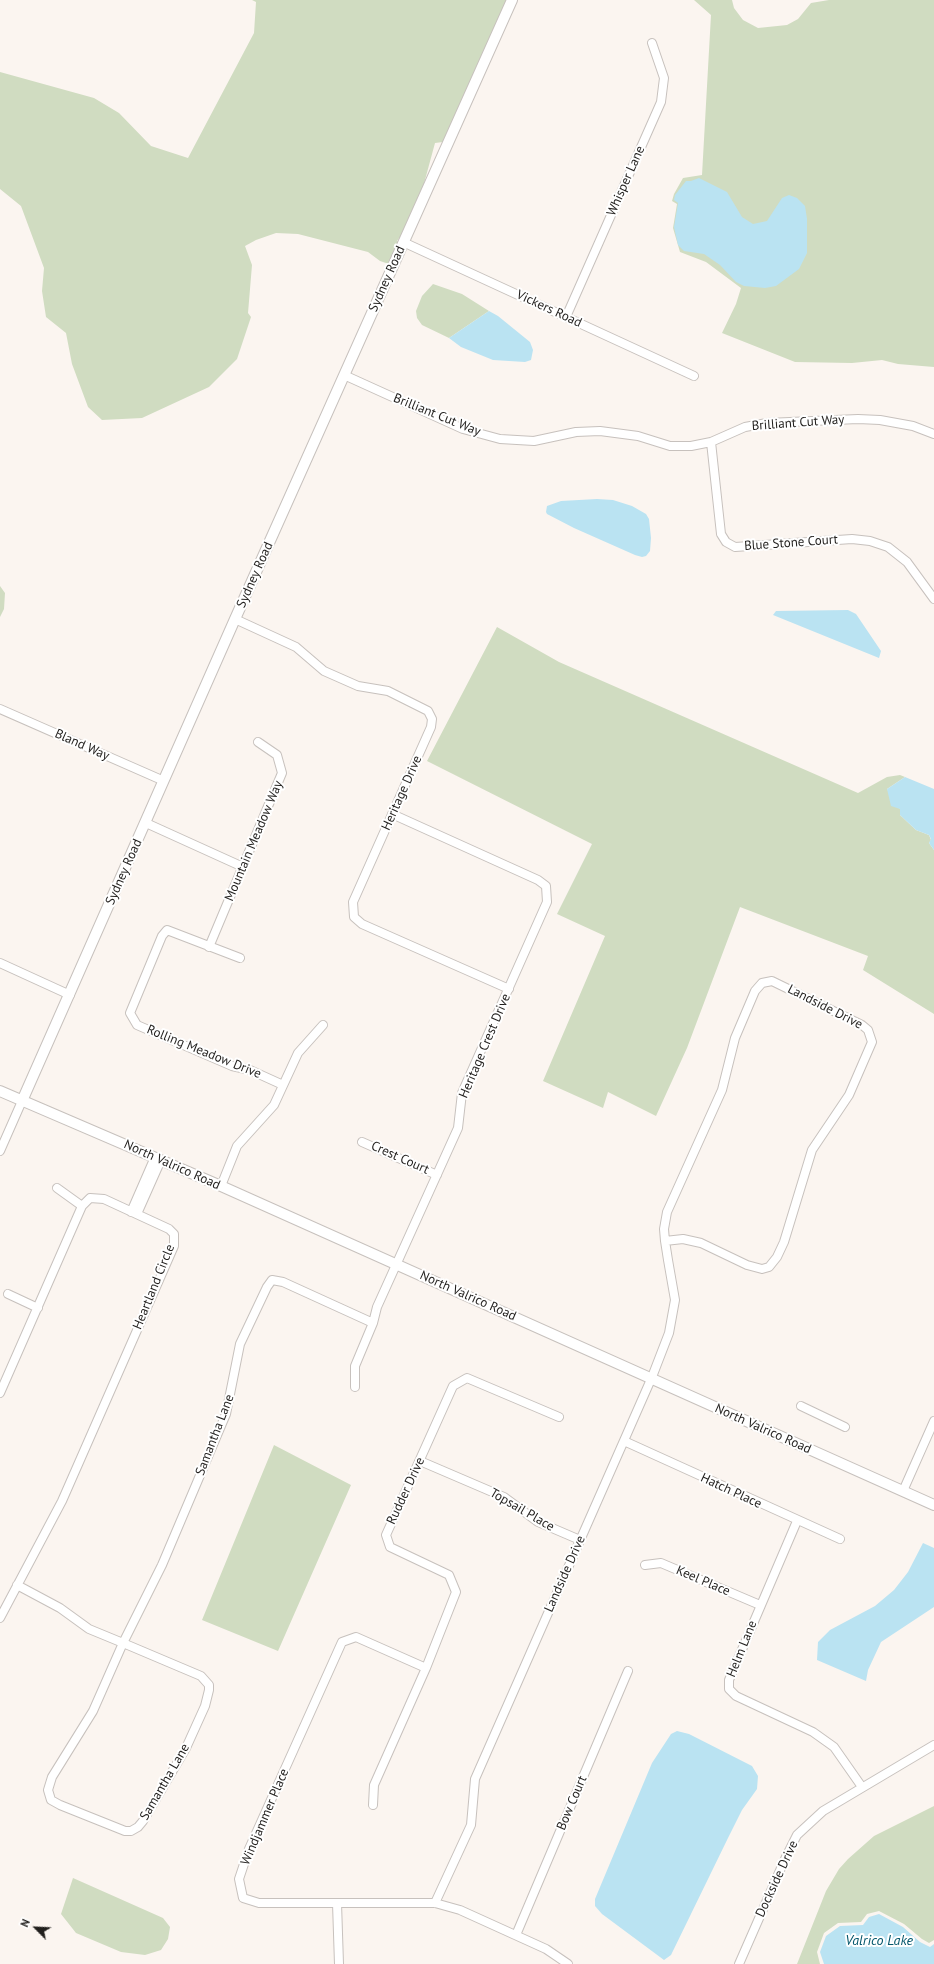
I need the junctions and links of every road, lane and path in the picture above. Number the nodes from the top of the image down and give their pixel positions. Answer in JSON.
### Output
{"nodes":[{"id":1,"x":512,"y":0,"type":"edge"},
{"id":2,"x":652,"y":43,"type":"dead end"},
{"id":3,"x":404,"y":242,"type":"junction"},
{"id":4,"x":566,"y":317,"type":"junction"},
{"id":5,"x":344,"y":375,"type":"junction"},
{"id":6,"x":694,"y":376,"type":"dead end"},
{"id":7,"x":934,"y":434,"type":"edge"},
{"id":8,"x":711,"y":442,"type":"junction"},
{"id":9,"x":934,"y":599,"type":"edge"},
{"id":10,"x":235,"y":619,"type":"junction"},
{"id":11,"x":0,"y":710,"type":"edge"},
{"id":12,"x":258,"y":742,"type":"dead end"},
{"id":13,"x":164,"y":781,"type":"junction"},
{"id":14,"x":392,"y":814,"type":"junction"},
{"id":15,"x":146,"y":823,"type":"junction"},
{"id":16,"x":243,"y":867,"type":"junction"},
{"id":17,"x":209,"y":946,"type":"junction"},
{"id":18,"x":240,"y":958,"type":"dead end"},
{"id":19,"x":0,"y":963,"type":"edge"},
{"id":20,"x":509,"y":989,"type":"junction"},
{"id":21,"x":70,"y":995,"type":"junction"},
{"id":22,"x":323,"y":1025,"type":"dead end"},
{"id":23,"x":283,"y":1084,"type":"junction"},
{"id":24,"x":0,"y":1091,"type":"edge"},
{"id":25,"x":22,"y":1101,"type":"junction"},
{"id":26,"x":362,"y":1142,"type":"dead end"},
{"id":27,"x":0,"y":1151,"type":"edge"},
{"id":28,"x":158,"y":1158,"type":"junction"},
{"id":29,"x":437,"y":1175,"type":"junction"},
{"id":30,"x":221,"y":1186,"type":"junction"},
{"id":31,"x":57,"y":1188,"type":"dead end"},
{"id":32,"x":82,"y":1206,"type":"junction"},
{"id":33,"x":134,"y":1213,"type":"junction"},
{"id":34,"x":665,"y":1241,"type":"junction"},
{"id":35,"x":396,"y":1265,"type":"junction"},
{"id":36,"x":8,"y":1294,"type":"dead end"},
{"id":37,"x":38,"y":1308,"type":"junction"},
{"id":38,"x":373,"y":1323,"type":"junction"},
{"id":39,"x":652,"y":1377,"type":"junction"},
{"id":40,"x":355,"y":1387,"type":"dead end"},
{"id":41,"x":0,"y":1393,"type":"edge"},
{"id":42,"x":801,"y":1406,"type":"dead end"},
{"id":43,"x":559,"y":1417,"type":"dead end"},
{"id":44,"x":934,"y":1421,"type":"edge"},
{"id":45,"x":845,"y":1428,"type":"dead end"},
{"id":46,"x":624,"y":1441,"type":"junction"},
{"id":47,"x":420,"y":1461,"type":"junction"},
{"id":48,"x":903,"y":1491,"type":"junction"},
{"id":49,"x":934,"y":1505,"type":"edge"},
{"id":50,"x":797,"y":1521,"type":"junction"},
{"id":51,"x":840,"y":1539,"type":"dead end"},
{"id":52,"x":580,"y":1540,"type":"junction"},
{"id":53,"x":645,"y":1565,"type":"dead end"},
{"id":54,"x":17,"y":1585,"type":"junction"},
{"id":55,"x":760,"y":1605,"type":"junction"},
{"id":56,"x":0,"y":1618,"type":"edge"},
{"id":57,"x":123,"y":1643,"type":"junction"},
{"id":58,"x":426,"y":1668,"type":"junction"},
{"id":59,"x":628,"y":1670,"type":"dead end"},
{"id":60,"x":934,"y":1745,"type":"edge"},
{"id":61,"x":862,"y":1787,"type":"junction"},
{"id":62,"x":373,"y":1805,"type":"dead end"},
{"id":63,"x":337,"y":1902,"type":"junction"},
{"id":64,"x":435,"y":1903,"type":"junction"},
{"id":65,"x":516,"y":1935,"type":"junction"},
{"id":66,"x":339,"y":1964,"type":"edge"},
{"id":67,"x":568,"y":1964,"type":"edge"},
{"id":68,"x":739,"y":1964,"type":"edge"}],
"edges":[{"from":1,"to":3,"type":"street","name":"Sydney Road"},
{"from":2,"to":4,"type":"street","name":"Whisper Lane"},
{"from":3,"to":4,"type":"street","name":"Vickers Road"},
{"from":3,"to":5,"type":"street","name":"Sydney Road"},
{"from":4,"to":6,"type":"street","name":"Vickers Road"},
{"from":5,"to":8,"type":"street","name":"Brilliant Cut Way"},
{"from":5,"to":10,"type":"street","name":"Sydney Road"},
{"from":7,"to":8,"type":"street","name":"Brilliant Cut Way"},
{"from":8,"to":9,"type":"street","name":"Blue Stone Court"},
{"from":10,"to":13,"type":"street","name":"Sydney Road"},
{"from":10,"to":14,"type":"street","name":"Heritage Drive"},
{"from":11,"to":13,"type":"street","name":"Bland Way"},
{"from":12,"to":16,"type":"street","name":"Mountain Meadow Way"},
{"from":13,"to":15,"type":"street","name":"Sydney Road"},
{"from":14,"to":20,"type":"street","name":"Heritage Crest Drive"},
{"from":14,"to":20,"type":"street","name":"Heritage Drive"},
{"from":15,"to":16,"type":"street"},
{"from":15,"to":21,"type":"street","name":"Sydney Road"},
{"from":16,"to":17,"type":"street","name":"Mountain Meadow Way"},
{"from":17,"to":18,"type":"street","name":"Rolling Meadow Drive"},
{"from":17,"to":23,"type":"street","name":"Rolling Meadow Drive"},
{"from":19,"to":21,"type":"street"},
{"from":20,"to":29,"type":"street","name":"Heritage Crest Drive"},
{"from":21,"to":25,"type":"street","name":"Sydney Road"},
{"from":22,"to":23,"type":"street"},
{"from":23,"to":30,"type":"street"},
{"from":24,"to":25,"type":"street","name":"North Valrico Road"},
{"from":25,"to":27,"type":"street","name":"Sydney Road"},
{"from":25,"to":28,"type":"street","name":"North Valrico Road"},
{"from":26,"to":29,"type":"street","name":"Crest Court"},
{"from":28,"to":30,"type":"street","name":"North Valrico Road"},
{"from":28,"to":33,"type":"street"},
{"from":29,"to":35,"type":"street","name":"Heritage Crest Drive"},
{"from":30,"to":35,"type":"street","name":"North Valrico Road"},
{"from":31,"to":32,"type":"street"},
{"from":32,"to":33,"type":"street","name":"Heartland Circle"},
{"from":32,"to":37,"type":"street"},
{"from":33,"to":54,"type":"street","name":"Heartland Circle"},
{"from":34,"to":34,"type":"street","name":"Landside Drive"},
{"from":34,"to":39,"type":"street","name":"Landside Drive"},
{"from":35,"to":38,"type":"street","name":"Heritage Crest Drive"},
{"from":35,"to":39,"type":"street","name":"North Valrico Road"},
{"from":36,"to":37,"type":"street"},
{"from":37,"to":41,"type":"street"},
{"from":38,"to":40,"type":"street","name":"Heritage Crest Drive"},
{"from":38,"to":57,"type":"street","name":"Samantha Lane"},
{"from":39,"to":46,"type":"street","name":"Landside Drive"},
{"from":39,"to":48,"type":"street","name":"North Valrico Road"},
{"from":42,"to":45,"type":"street"},
{"from":43,"to":47,"type":"street","name":"Rudder Drive"},
{"from":44,"to":48,"type":"street"},
{"from":46,"to":50,"type":"street","name":"Hatch Place"},
{"from":46,"to":52,"type":"street","name":"Landside Drive"},
{"from":47,"to":52,"type":"street","name":"Topsail Place"},
{"from":47,"to":58,"type":"street","name":"Rudder Drive"},
{"from":48,"to":49,"type":"street","name":"North Valrico Road"},
{"from":50,"to":51,"type":"street","name":"Hatch Place"},
{"from":50,"to":55,"type":"street","name":"Helm Lane"},
{"from":52,"to":64,"type":"street","name":"Landside Drive"},
{"from":53,"to":55,"type":"street","name":"Keel Place"},
{"from":54,"to":56,"type":"street","name":"Heartland Circle"},
{"from":54,"to":57,"type":"street","name":"Samantha Lane"},
{"from":55,"to":61,"type":"street","name":"Helm Lane"},
{"from":57,"to":57,"type":"street","name":"Samantha Lane"},
{"from":58,"to":62,"type":"street","name":"Rudder Drive"},
{"from":58,"to":63,"type":"street","name":"Windjammer Place"},
{"from":59,"to":65,"type":"street","name":"Bow Court"},
{"from":60,"to":61,"type":"street","name":"Dockside Drive"},
{"from":61,"to":68,"type":"street","name":"Dockside Drive"},
{"from":63,"to":64,"type":"street","name":"Windjammer Place"},
{"from":63,"to":66,"type":"street"},
{"from":64,"to":65,"type":"street","name":"Windjammer Place"},
{"from":65,"to":67,"type":"street","name":"Windjammer Place"}]}
